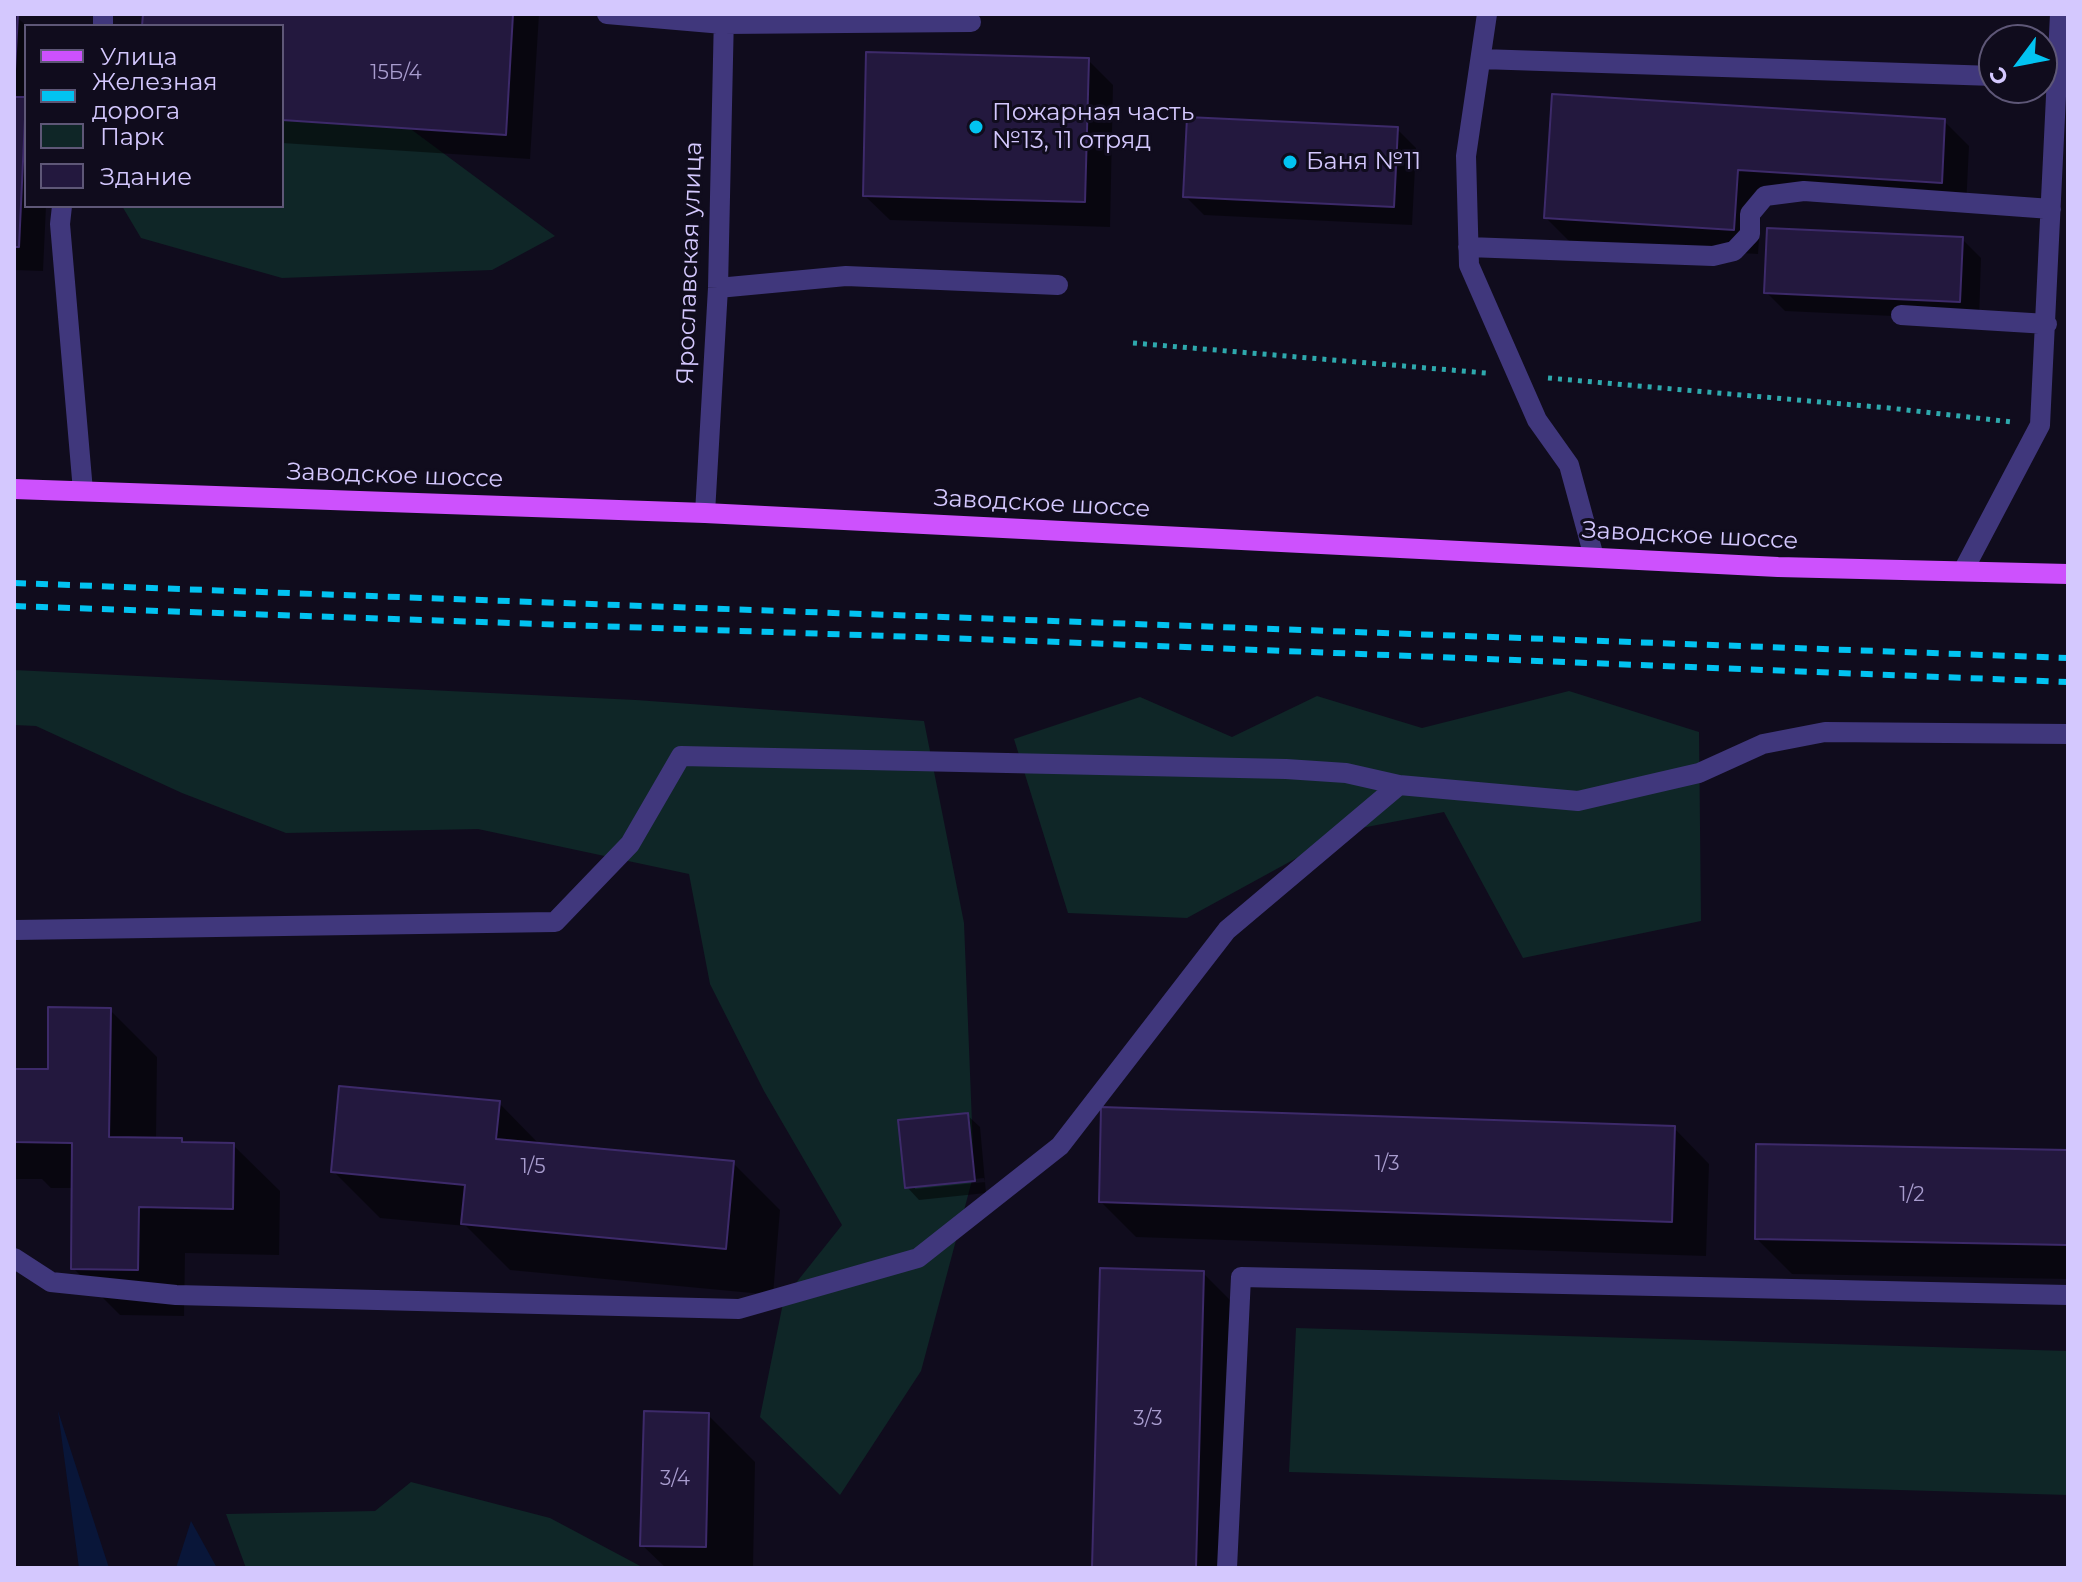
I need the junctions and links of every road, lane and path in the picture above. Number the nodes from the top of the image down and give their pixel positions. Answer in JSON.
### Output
{"nodes":[{"id":1,"x":607,"y":14,"type":"edge"},
{"id":2,"x":1487,"y":14,"type":"edge"},
{"id":3,"x":723,"y":19,"type":"edge"},
{"id":4,"x":971,"y":22,"type":"dead end"},
{"id":5,"x":1481,"y":59,"type":"junction"},
{"id":6,"x":1978,"y":75,"type":"edge"},
{"id":7,"x":2049,"y":104,"type":"edge"},
{"id":8,"x":62,"y":208,"type":"edge"},
{"id":9,"x":2051,"y":209,"type":"junction"},
{"id":10,"x":1468,"y":247,"type":"junction"},
{"id":11,"x":1058,"y":285,"type":"dead end"},
{"id":12,"x":718,"y":288,"type":"junction"},
{"id":13,"x":1901,"y":315,"type":"dead end"},
{"id":14,"x":2047,"y":324,"type":"junction"},
{"id":15,"x":1133,"y":343,"type":"dead end"},
{"id":16,"x":1517,"y":376,"type":"junction"},
{"id":17,"x":2040,"y":425,"type":"junction"},
{"id":18,"x":14,"y":489,"type":"edge"},
{"id":19,"x":83,"y":491,"type":"junction"},
{"id":20,"x":705,"y":513,"type":"junction"},
{"id":21,"x":1594,"y":557,"type":"junction"},
{"id":22,"x":1963,"y":571,"type":"junction"},
{"id":23,"x":2068,"y":574,"type":"edge"},
{"id":24,"x":2068,"y":734,"type":"edge"},
{"id":25,"x":1399,"y":785,"type":"junction"},
{"id":26,"x":14,"y":930,"type":"edge"},
{"id":27,"x":14,"y":1258,"type":"edge"},
{"id":28,"x":2068,"y":1295,"type":"edge"},
{"id":29,"x":1227,"y":1568,"type":"edge"}],
"edges":[{"from":1,"to":3,"type":"street"},
{"from":2,"to":5,"type":"street"},
{"from":3,"to":4,"type":"street"},
{"from":3,"to":12,"type":"street","name":"Ярославская улица"},
{"from":5,"to":6,"type":"street"},
{"from":5,"to":10,"type":"street"},
{"from":7,"to":9,"type":"street"},
{"from":8,"to":19,"type":"street"},
{"from":9,"to":10,"type":"street"},
{"from":9,"to":14,"type":"street"},
{"from":10,"to":16,"type":"street"},
{"from":11,"to":12,"type":"street"},
{"from":12,"to":20,"type":"street","name":"Ярославская улица"},
{"from":13,"to":14,"type":"street"},
{"from":14,"to":17,"type":"street"},
{"from":15,"to":16,"type":"path"},
{"from":16,"to":17,"type":"path"},
{"from":16,"to":21,"type":"street"},
{"from":17,"to":22,"type":"street"},
{"from":18,"to":19,"type":"main road","name":"Заводское шоссе"},
{"from":19,"to":20,"type":"main road","name":"Заводское шоссе"},
{"from":20,"to":21,"type":"main road","name":"Заводское шоссе"},
{"from":21,"to":22,"type":"main road","name":"Заводское шоссе"},
{"from":22,"to":23,"type":"main road","name":"Заводское шоссе"},
{"from":24,"to":25,"type":"street"},
{"from":25,"to":26,"type":"street"},
{"from":25,"to":27,"type":"street"},
{"from":28,"to":29,"type":"street"}]}
